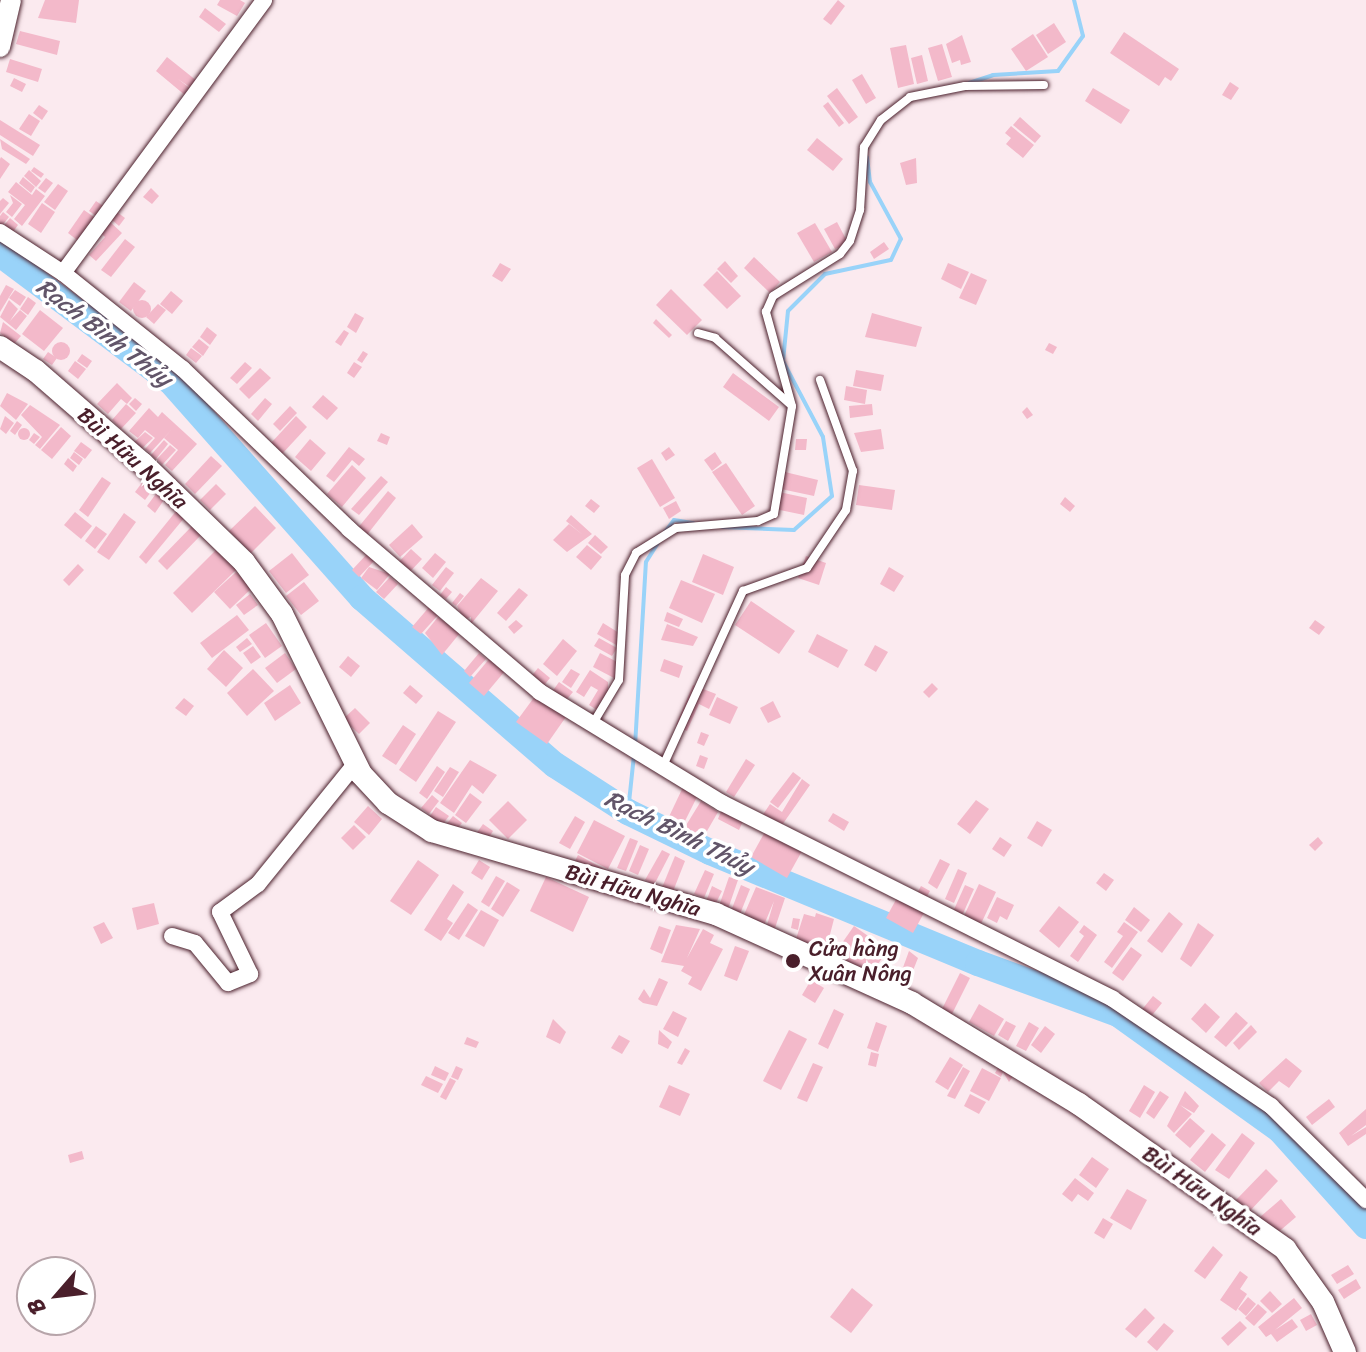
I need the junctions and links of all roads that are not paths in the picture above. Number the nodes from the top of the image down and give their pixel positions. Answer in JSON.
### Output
{"nodes":[{"id":1,"x":11,"y":0,"type":"edge"},
{"id":2,"x":264,"y":0,"type":"edge"},
{"id":3,"x":0,"y":47,"type":"edge"},
{"id":4,"x":1044,"y":85,"type":"dead end"},
{"id":5,"x":0,"y":232,"type":"edge"},
{"id":6,"x":63,"y":273,"type":"junction"},
{"id":7,"x":698,"y":333,"type":"dead end"},
{"id":8,"x":0,"y":347,"type":"edge"},
{"id":9,"x":820,"y":380,"type":"dead end"},
{"id":10,"x":792,"y":406,"type":"junction"},
{"id":11,"x":592,"y":726,"type":"junction"},
{"id":12,"x":356,"y":763,"type":"junction"},
{"id":13,"x":655,"y":765,"type":"junction"},
{"id":14,"x":172,"y":936,"type":"dead end"},
{"id":15,"x":1366,"y":1200,"type":"edge"},
{"id":16,"x":1345,"y":1352,"type":"edge"}],
"edges":[{"from":1,"to":3,"type":"street"},
{"from":2,"to":6,"type":"street"},
{"from":4,"to":10,"type":"lane"},
{"from":5,"to":6,"type":"street"},
{"from":6,"to":11,"type":"street"},
{"from":7,"to":10,"type":"lane"},
{"from":8,"to":12,"type":"main road","name":"Bùi Hữu Nghĩa"},
{"from":9,"to":13,"type":"lane"},
{"from":10,"to":11,"type":"lane"},
{"from":11,"to":13,"type":"street"},
{"from":12,"to":14,"type":"street"},
{"from":12,"to":16,"type":"main road","name":"Bùi Hữu Nghĩa"},
{"from":13,"to":15,"type":"street"}]}
